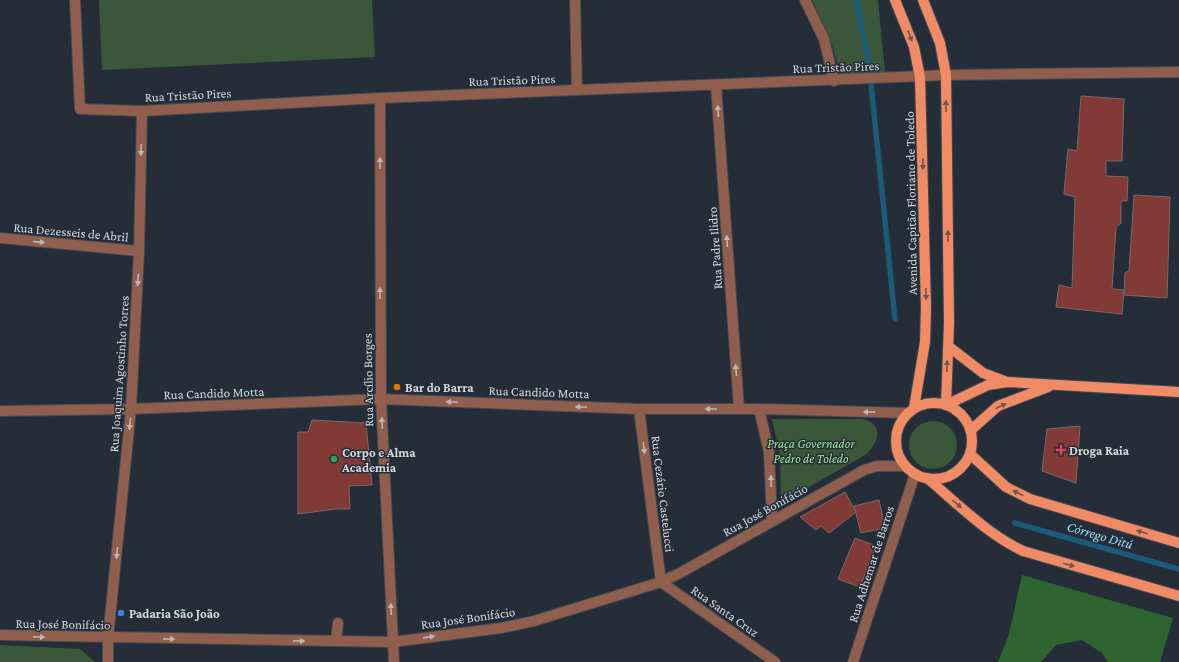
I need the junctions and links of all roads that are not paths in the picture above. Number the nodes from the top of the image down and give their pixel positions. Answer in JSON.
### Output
{"nodes":[{"id":1,"x":75,"y":0,"type":"edge"},
{"id":2,"x":575,"y":0,"type":"edge"},
{"id":3,"x":805,"y":0,"type":"edge"},
{"id":4,"x":895,"y":0,"type":"edge"},
{"id":5,"x":923,"y":0,"type":"edge"},
{"id":6,"x":1179,"y":72,"type":"edge"},
{"id":7,"x":946,"y":76,"type":"junction"},
{"id":8,"x":920,"y":77,"type":"junction"},
{"id":9,"x":834,"y":81,"type":"junction"},
{"id":10,"x":716,"y":85,"type":"junction"},
{"id":11,"x":577,"y":90,"type":"junction"},
{"id":12,"x":380,"y":98,"type":"junction"},
{"id":13,"x":142,"y":111,"type":"junction"},
{"id":14,"x":0,"y":238,"type":"edge"},
{"id":15,"x":139,"y":251,"type":"junction"},
{"id":16,"x":948,"y":346,"type":"junction"},
{"id":17,"x":1008,"y":382,"type":"junction"},
{"id":18,"x":1051,"y":386,"type":"junction"},
{"id":19,"x":1179,"y":392,"type":"edge"},
{"id":20,"x":381,"y":399,"type":"junction"},
{"id":21,"x":946,"y":405,"type":"junction"},
{"id":22,"x":131,"y":409,"type":"junction"},
{"id":23,"x":640,"y":409,"type":"junction"},
{"id":24,"x":739,"y":409,"type":"junction"},
{"id":25,"x":759,"y":409,"type":"junction"},
{"id":26,"x":911,"y":410,"type":"junction"},
{"id":27,"x":0,"y":411,"type":"edge"},
{"id":28,"x":971,"y":430,"type":"junction"},
{"id":29,"x":970,"y":454,"type":"junction"},
{"id":30,"x":905,"y":466,"type":"junction"},
{"id":31,"x":915,"y":474,"type":"junction"},
{"id":32,"x":927,"y":478,"type":"junction"},
{"id":33,"x":772,"y":520,"type":"junction"},
{"id":34,"x":1179,"y":543,"type":"edge"},
{"id":35,"x":661,"y":582,"type":"junction"},
{"id":36,"x":1179,"y":596,"type":"edge"},
{"id":37,"x":338,"y":623,"type":"dead end"},
{"id":38,"x":0,"y":635,"type":"edge"},
{"id":39,"x":108,"y":638,"type":"junction"},
{"id":40,"x":336,"y":641,"type":"junction"},
{"id":41,"x":393,"y":642,"type":"junction"},
{"id":42,"x":108,"y":662,"type":"edge"},
{"id":43,"x":394,"y":662,"type":"edge"},
{"id":44,"x":775,"y":662,"type":"edge"},
{"id":45,"x":853,"y":662,"type":"edge"}],
"edges":[{"from":1,"to":13,"type":"street","name":"Rua Tristão Pires"},
{"from":2,"to":11,"type":"street"},
{"from":3,"to":9,"type":"street"},
{"from":4,"to":8,"type":"main road","name":"Avenida Capitão Floriano de Toledo","one_way":true},
{"from":5,"to":7,"type":"main road"},
{"from":6,"to":7,"type":"street","name":"Rua Tristão Pires"},
{"from":7,"to":8,"type":"street","name":"Rua Tristão Pires"},
{"from":16,"to":7,"type":"main road","one_way":true},
{"from":8,"to":9,"type":"street","name":"Rua Tristão Pires"},
{"from":8,"to":26,"type":"main road","name":"Avenida Capitão Floriano de Toledo","one_way":true},
{"from":9,"to":10,"type":"street","name":"Rua Tristão Pires"},
{"from":10,"to":11,"type":"street","name":"Rua Tristão Pires"},
{"from":24,"to":10,"type":"street","name":"Rua Padre Ilidro","one_way":true},
{"from":11,"to":12,"type":"street","name":"Rua Tristão Pires"},
{"from":12,"to":13,"type":"street","name":"Rua Tristão Pires"},
{"from":20,"to":12,"type":"street","name":"Rua Arcílio Borges","one_way":true},
{"from":13,"to":15,"type":"street","name":"Rua Joaquim Agostinho Torres","one_way":true},
{"from":14,"to":15,"type":"street","name":"Rua Dezesseis de Abril","one_way":true},
{"from":15,"to":22,"type":"street","name":"Rua Joaquim Agostinho Torres","one_way":true},
{"from":16,"to":17,"type":"main road"},
{"from":21,"to":16,"type":"main road","one_way":true},
{"from":17,"to":18,"type":"main road"},
{"from":17,"to":21,"type":"main road"},
{"from":18,"to":19,"type":"main road"},
{"from":28,"to":18,"type":"main road","one_way":true},
{"from":20,"to":22,"type":"street","name":"Rua Candido Motta"},
{"from":23,"to":20,"type":"street","name":"Rua Candido Motta","one_way":true},
{"from":41,"to":20,"type":"street","name":"Rua Arcílio Borges","one_way":true},
{"from":21,"to":26,"type":"main road"},
{"from":21,"to":28,"type":"main road"},
{"from":22,"to":27,"type":"street","name":"Rua Candido Motta"},
{"from":22,"to":39,"type":"street","name":"Rua Joaquim Agostinho Torres","one_way":true},
{"from":24,"to":23,"type":"street","name":"Rua Candido Motta","one_way":true},
{"from":23,"to":35,"type":"street","name":"Rua Cezário Castelucci","one_way":true},
{"from":24,"to":25,"type":"street","name":"Rua Candido Motta"},
{"from":26,"to":25,"type":"street","name":"Rua Candido Motta","one_way":true},
{"from":33,"to":25,"type":"street","one_way":true},
{"from":26,"to":30,"type":"main road"},
{"from":28,"to":29,"type":"main road"},
{"from":29,"to":32,"type":"main road"},
{"from":34,"to":29,"type":"main road","one_way":true},
{"from":30,"to":31,"type":"main road"},
{"from":30,"to":33,"type":"street","name":"Rua José Bonifácio"},
{"from":31,"to":32,"type":"main road"},
{"from":31,"to":45,"type":"street","name":"Rua Adhemar de Barros"},
{"from":32,"to":36,"type":"main road","one_way":true},
{"from":33,"to":35,"type":"street","name":"Rua José Bonifácio"},
{"from":41,"to":35,"type":"street","name":"Rua José Bonifácio","one_way":true},
{"from":35,"to":44,"type":"street","name":"Rua Santa Cruz"},
{"from":37,"to":40,"type":"street"},
{"from":38,"to":39,"type":"street","name":"Rua José Bonifácio","one_way":true},
{"from":39,"to":40,"type":"street","name":"Rua José Bonifácio","one_way":true},
{"from":39,"to":42,"type":"street","name":"Rua Joaquim Agostinho Torres"},
{"from":40,"to":41,"type":"street","name":"Rua José Bonifácio"},
{"from":41,"to":43,"type":"street","name":"Rua Arcílio Borges"}]}
